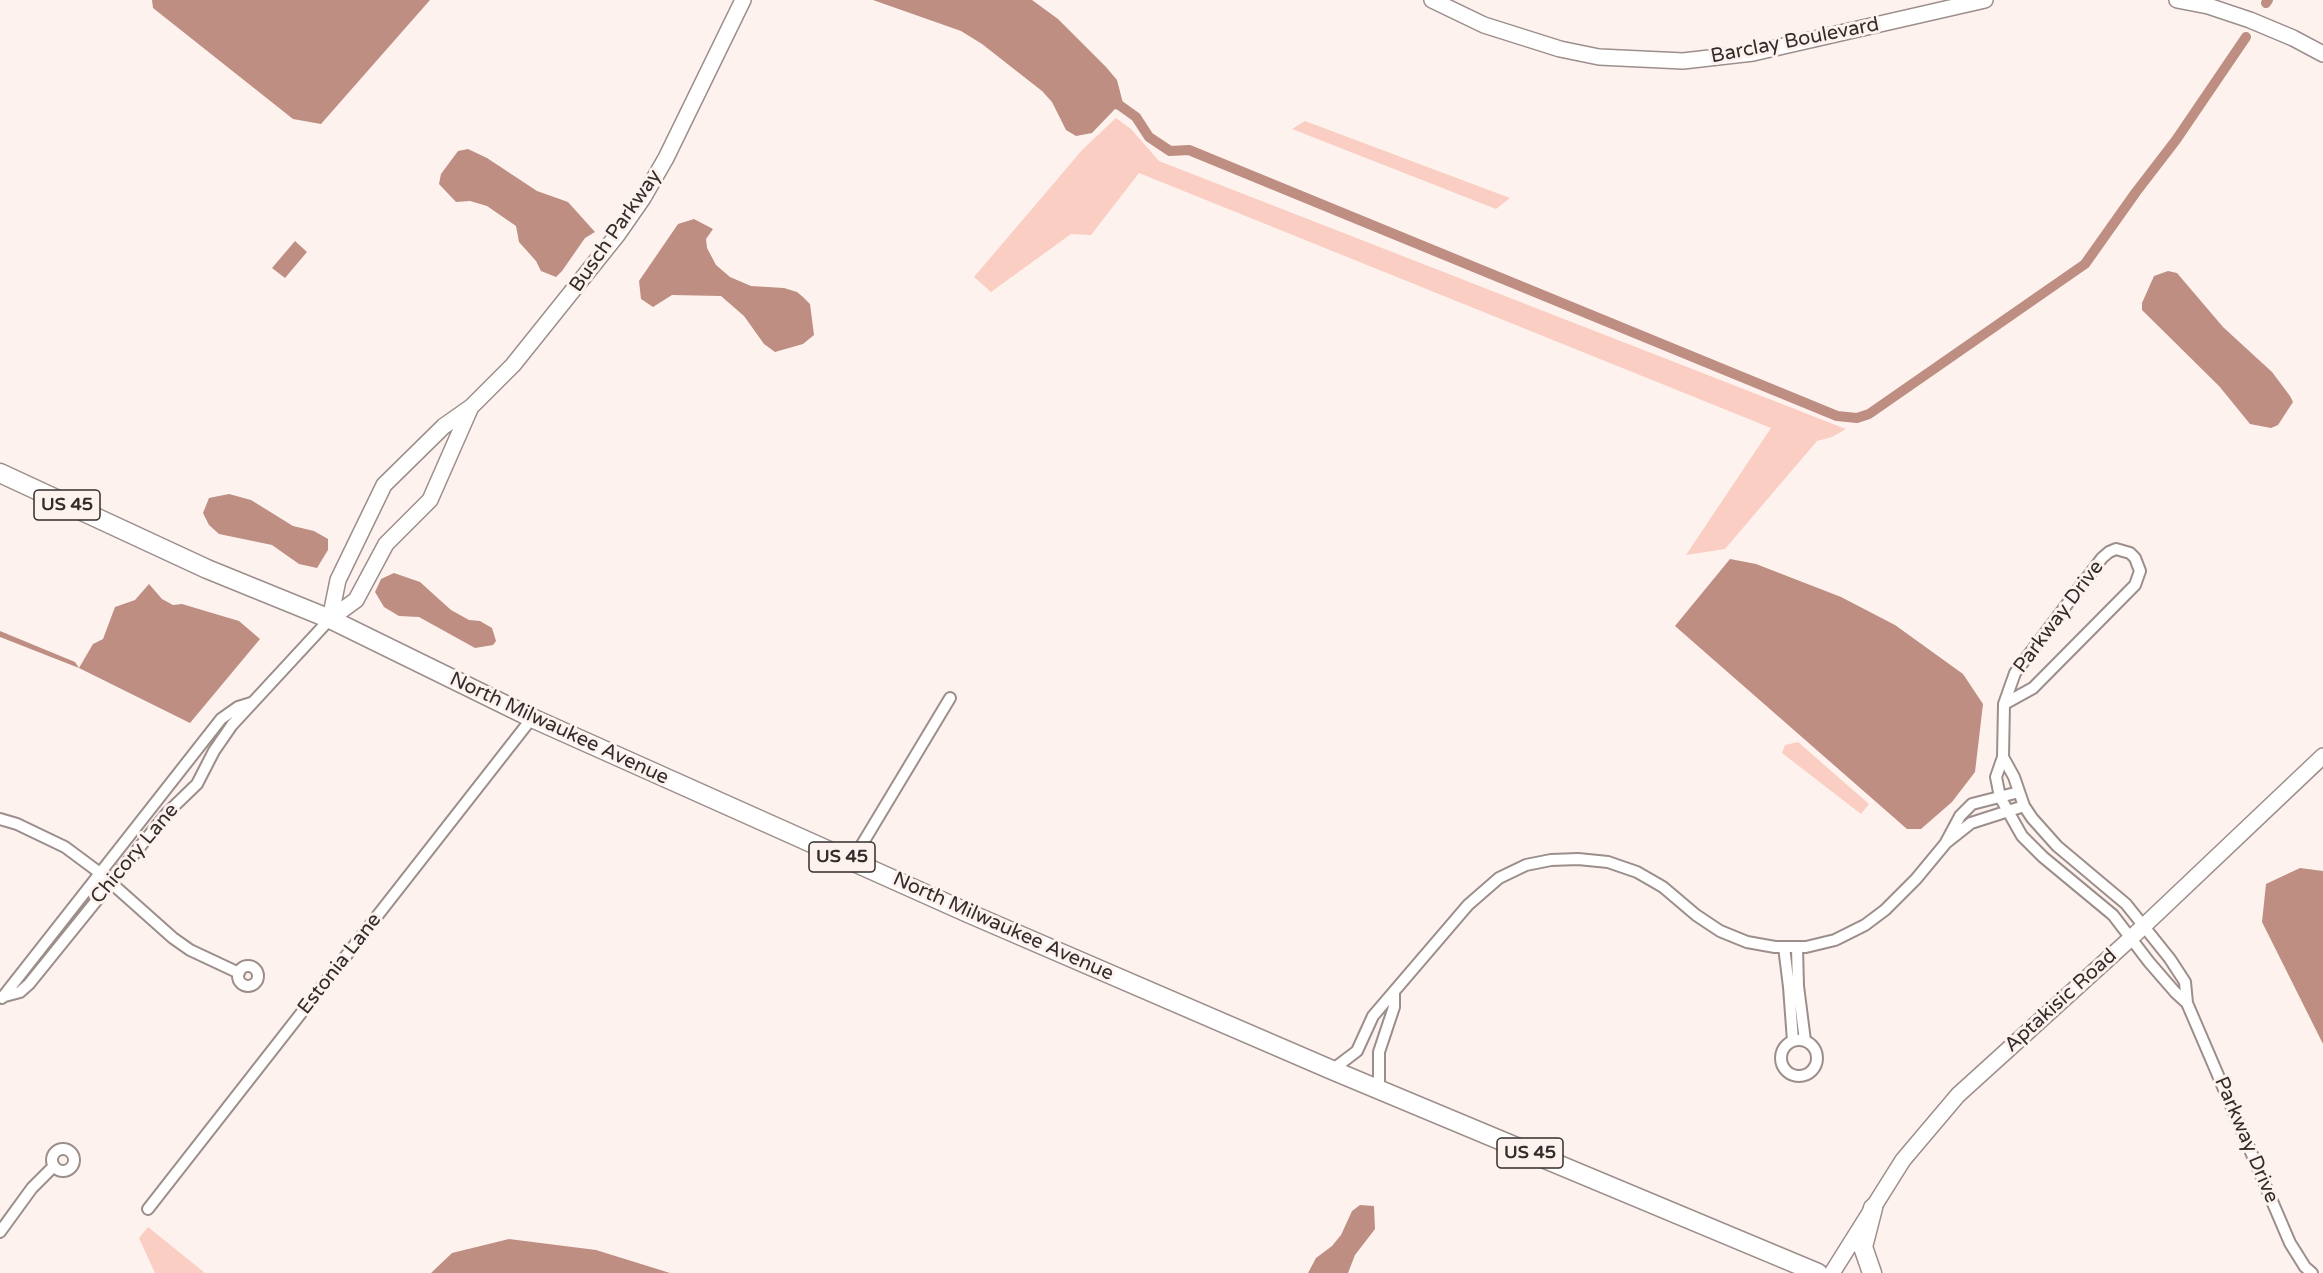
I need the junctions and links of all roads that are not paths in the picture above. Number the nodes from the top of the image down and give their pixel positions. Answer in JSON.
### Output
{"nodes":[{"id":1,"x":743,"y":0,"type":"edge"},
{"id":2,"x":1432,"y":0,"type":"edge"},
{"id":3,"x":1985,"y":0,"type":"edge"},
{"id":4,"x":2177,"y":0,"type":"edge"},
{"id":5,"x":1969,"y":2,"type":"edge"},
{"id":6,"x":2323,"y":54,"type":"edge"},
{"id":7,"x":471,"y":407,"type":"junction"},
{"id":8,"x":0,"y":473,"type":"edge"},
{"id":9,"x":330,"y":619,"type":"junction"},
{"id":10,"x":950,"y":698,"type":"dead end"},
{"id":11,"x":255,"y":702,"type":"junction"},
{"id":12,"x":2004,"y":704,"type":"junction"},
{"id":13,"x":532,"y":718,"type":"junction"},
{"id":14,"x":191,"y":756,"type":"junction"},
{"id":15,"x":2323,"y":756,"type":"edge"},
{"id":16,"x":2003,"y":757,"type":"junction"},
{"id":17,"x":206,"y":768,"type":"junction"},
{"id":18,"x":2019,"y":792,"type":"junction"},
{"id":19,"x":2000,"y":797,"type":"junction"},
{"id":20,"x":2024,"y":806,"type":"junction"},
{"id":21,"x":2008,"y":811,"type":"junction"},
{"id":22,"x":0,"y":819,"type":"edge"},
{"id":23,"x":1945,"y":844,"type":"junction"},
{"id":24,"x":852,"y":861,"type":"junction"},
{"id":25,"x":100,"y":873,"type":"junction"},
{"id":26,"x":110,"y":882,"type":"junction"},
{"id":27,"x":2144,"y":925,"type":"junction"},
{"id":28,"x":2130,"y":939,"type":"junction"},
{"id":29,"x":1784,"y":947,"type":"junction"},
{"id":30,"x":1797,"y":947,"type":"junction"},
{"id":31,"x":239,"y":973,"type":"dead end"},
{"id":32,"x":1394,"y":992,"type":"junction"},
{"id":33,"x":3,"y":998,"type":"edge"},
{"id":34,"x":2187,"y":1003,"type":"junction"},
{"id":35,"x":1332,"y":1070,"type":"junction"},
{"id":36,"x":1379,"y":1089,"type":"junction"},
{"id":37,"x":54,"y":1166,"type":"dead end"},
{"id":38,"x":1873,"y":1208,"type":"junction"},
{"id":39,"x":148,"y":1209,"type":"dead end"},
{"id":40,"x":0,"y":1232,"type":"edge"},
{"id":41,"x":1818,"y":1273,"type":"edge"},
{"id":42,"x":1832,"y":1273,"type":"edge"},
{"id":43,"x":1872,"y":1273,"type":"edge"},
{"id":44,"x":2312,"y":1273,"type":"edge"}],
"edges":[{"from":1,"to":7,"type":"street","name":"Busch Parkway"},
{"from":2,"to":5,"type":"street","name":"Barclay Boulevard"},
{"from":3,"to":5,"type":"street","name":"Barclay Boulevard"},
{"from":4,"to":6,"type":"street"},
{"from":7,"to":9,"type":"street","name":"Busch Parkway"},
{"from":7,"to":9,"type":"street","name":"Busch Parkway"},
{"from":8,"to":9,"type":"main road","name":"North Milwaukee Avenue","number":"US 45"},
{"from":9,"to":11,"type":"street","name":"Chicory Lane"},
{"from":9,"to":13,"type":"main road","name":"North Milwaukee Avenue","number":"US 45"},
{"from":10,"to":24,"type":"street"},
{"from":11,"to":14,"type":"street","name":"Chicory Lane"},
{"from":11,"to":17,"type":"street","name":"Chicory Lane"},
{"from":12,"to":12,"type":"street","name":"Parkway Drive"},
{"from":12,"to":16,"type":"street","name":"Parkway Drive"},
{"from":13,"to":24,"type":"main road","name":"North Milwaukee Avenue","number":"US 45"},
{"from":13,"to":39,"type":"street","name":"Estonia Lane"},
{"from":14,"to":17,"type":"street"},
{"from":14,"to":25,"type":"street","name":"Chicory Lane"},
{"from":15,"to":27,"type":"street","name":"Aptakisic Road"},
{"from":16,"to":18,"type":"street","name":"Parkway Drive"},
{"from":16,"to":19,"type":"street","name":"Parkway Drive"},
{"from":17,"to":26,"type":"street","name":"Chicory Lane"},
{"from":18,"to":19,"type":"street"},
{"from":18,"to":20,"type":"street","name":"Parkway Drive"},
{"from":19,"to":21,"type":"street","name":"Parkway Drive"},
{"from":19,"to":23,"type":"street"},
{"from":20,"to":21,"type":"street"},
{"from":20,"to":27,"type":"street","name":"Parkway Drive"},
{"from":21,"to":23,"type":"street"},
{"from":21,"to":28,"type":"street","name":"Parkway Drive"},
{"from":22,"to":25,"type":"street"},
{"from":23,"to":30,"type":"street"},
{"from":24,"to":35,"type":"main road","name":"North Milwaukee Avenue","number":"US 45"},
{"from":25,"to":26,"type":"street"},
{"from":25,"to":33,"type":"street","name":"Chicory Lane"},
{"from":26,"to":31,"type":"street"},
{"from":26,"to":33,"type":"street","name":"Chicory Lane"},
{"from":27,"to":28,"type":"street","name":"Aptakisic Road"},
{"from":27,"to":34,"type":"street","name":"Parkway Drive"},
{"from":28,"to":34,"type":"street","name":"Parkway Drive"},
{"from":28,"to":38,"type":"street","name":"Aptakisic Road"},
{"from":29,"to":30,"type":"street"},
{"from":29,"to":30,"type":"street"},
{"from":29,"to":32,"type":"street"},
{"from":32,"to":35,"type":"street"},
{"from":32,"to":36,"type":"street"},
{"from":34,"to":44,"type":"street","name":"Parkway Drive"},
{"from":35,"to":36,"type":"main road","name":"North Milwaukee Avenue","number":"US 45"},
{"from":36,"to":41,"type":"main road","name":"North Milwaukee Avenue","number":"US 45"},
{"from":37,"to":40,"type":"street"},
{"from":38,"to":42,"type":"street","name":"Aptakisic Road"},
{"from":38,"to":43,"type":"main road"}]}
